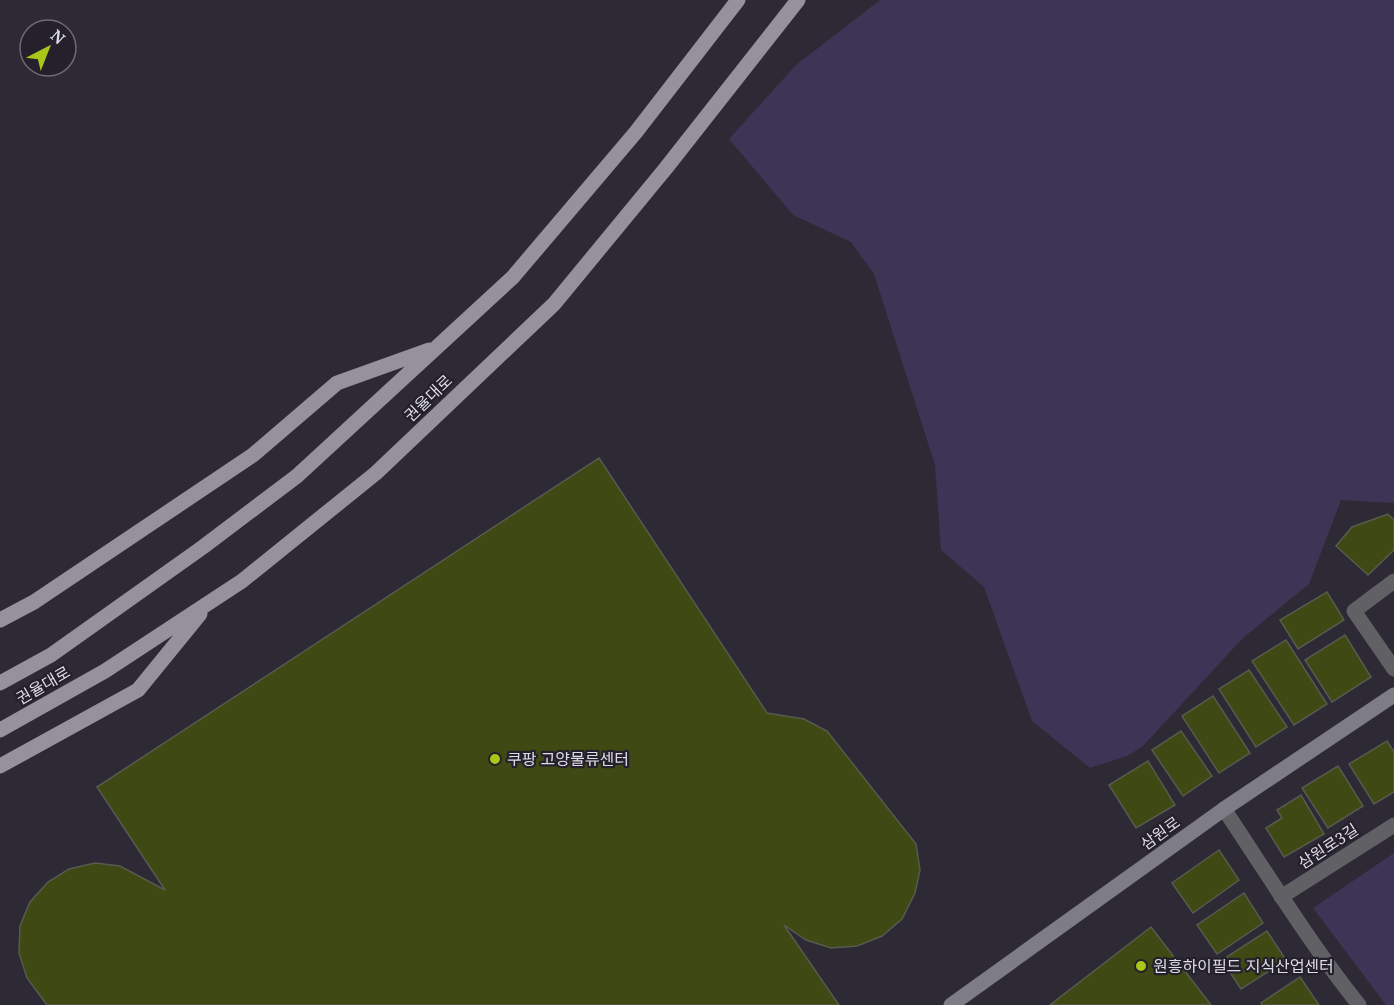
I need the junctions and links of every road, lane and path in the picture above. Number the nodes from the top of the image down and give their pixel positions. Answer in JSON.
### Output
{"nodes":[{"id":1,"x":738,"y":0,"type":"edge"},
{"id":2,"x":798,"y":0,"type":"edge"},
{"id":3,"x":437,"y":347,"type":"junction"},
{"id":4,"x":1394,"y":581,"type":"edge"},
{"id":5,"x":210,"y":602,"type":"junction"},
{"id":6,"x":0,"y":620,"type":"edge"},
{"id":7,"x":1394,"y":669,"type":"edge"},
{"id":8,"x":0,"y":683,"type":"edge"},
{"id":9,"x":1394,"y":695,"type":"edge"},
{"id":10,"x":0,"y":730,"type":"edge"},
{"id":11,"x":0,"y":766,"type":"edge"},
{"id":12,"x":1224,"y":809,"type":"junction"},
{"id":13,"x":1394,"y":825,"type":"edge"},
{"id":14,"x":1281,"y":897,"type":"junction"},
{"id":15,"x":951,"y":1005,"type":"edge"},
{"id":16,"x":1359,"y":1005,"type":"edge"}],
"edges":[{"from":1,"to":3,"type":"main road","name":"권율대로"},
{"from":2,"to":5,"type":"main road","name":"권율대로"},
{"from":3,"to":6,"type":"main road"},
{"from":3,"to":8,"type":"main road","name":"권율대로"},
{"from":4,"to":7,"type":"street"},
{"from":5,"to":10,"type":"main road","name":"권율대로"},
{"from":5,"to":11,"type":"main road"},
{"from":9,"to":12,"type":"main road","name":"삼원로"},
{"from":12,"to":14,"type":"street"},
{"from":12,"to":15,"type":"main road","name":"삼원로"},
{"from":13,"to":14,"type":"street","name":"삼원로3길"},
{"from":14,"to":16,"type":"street"}]}
